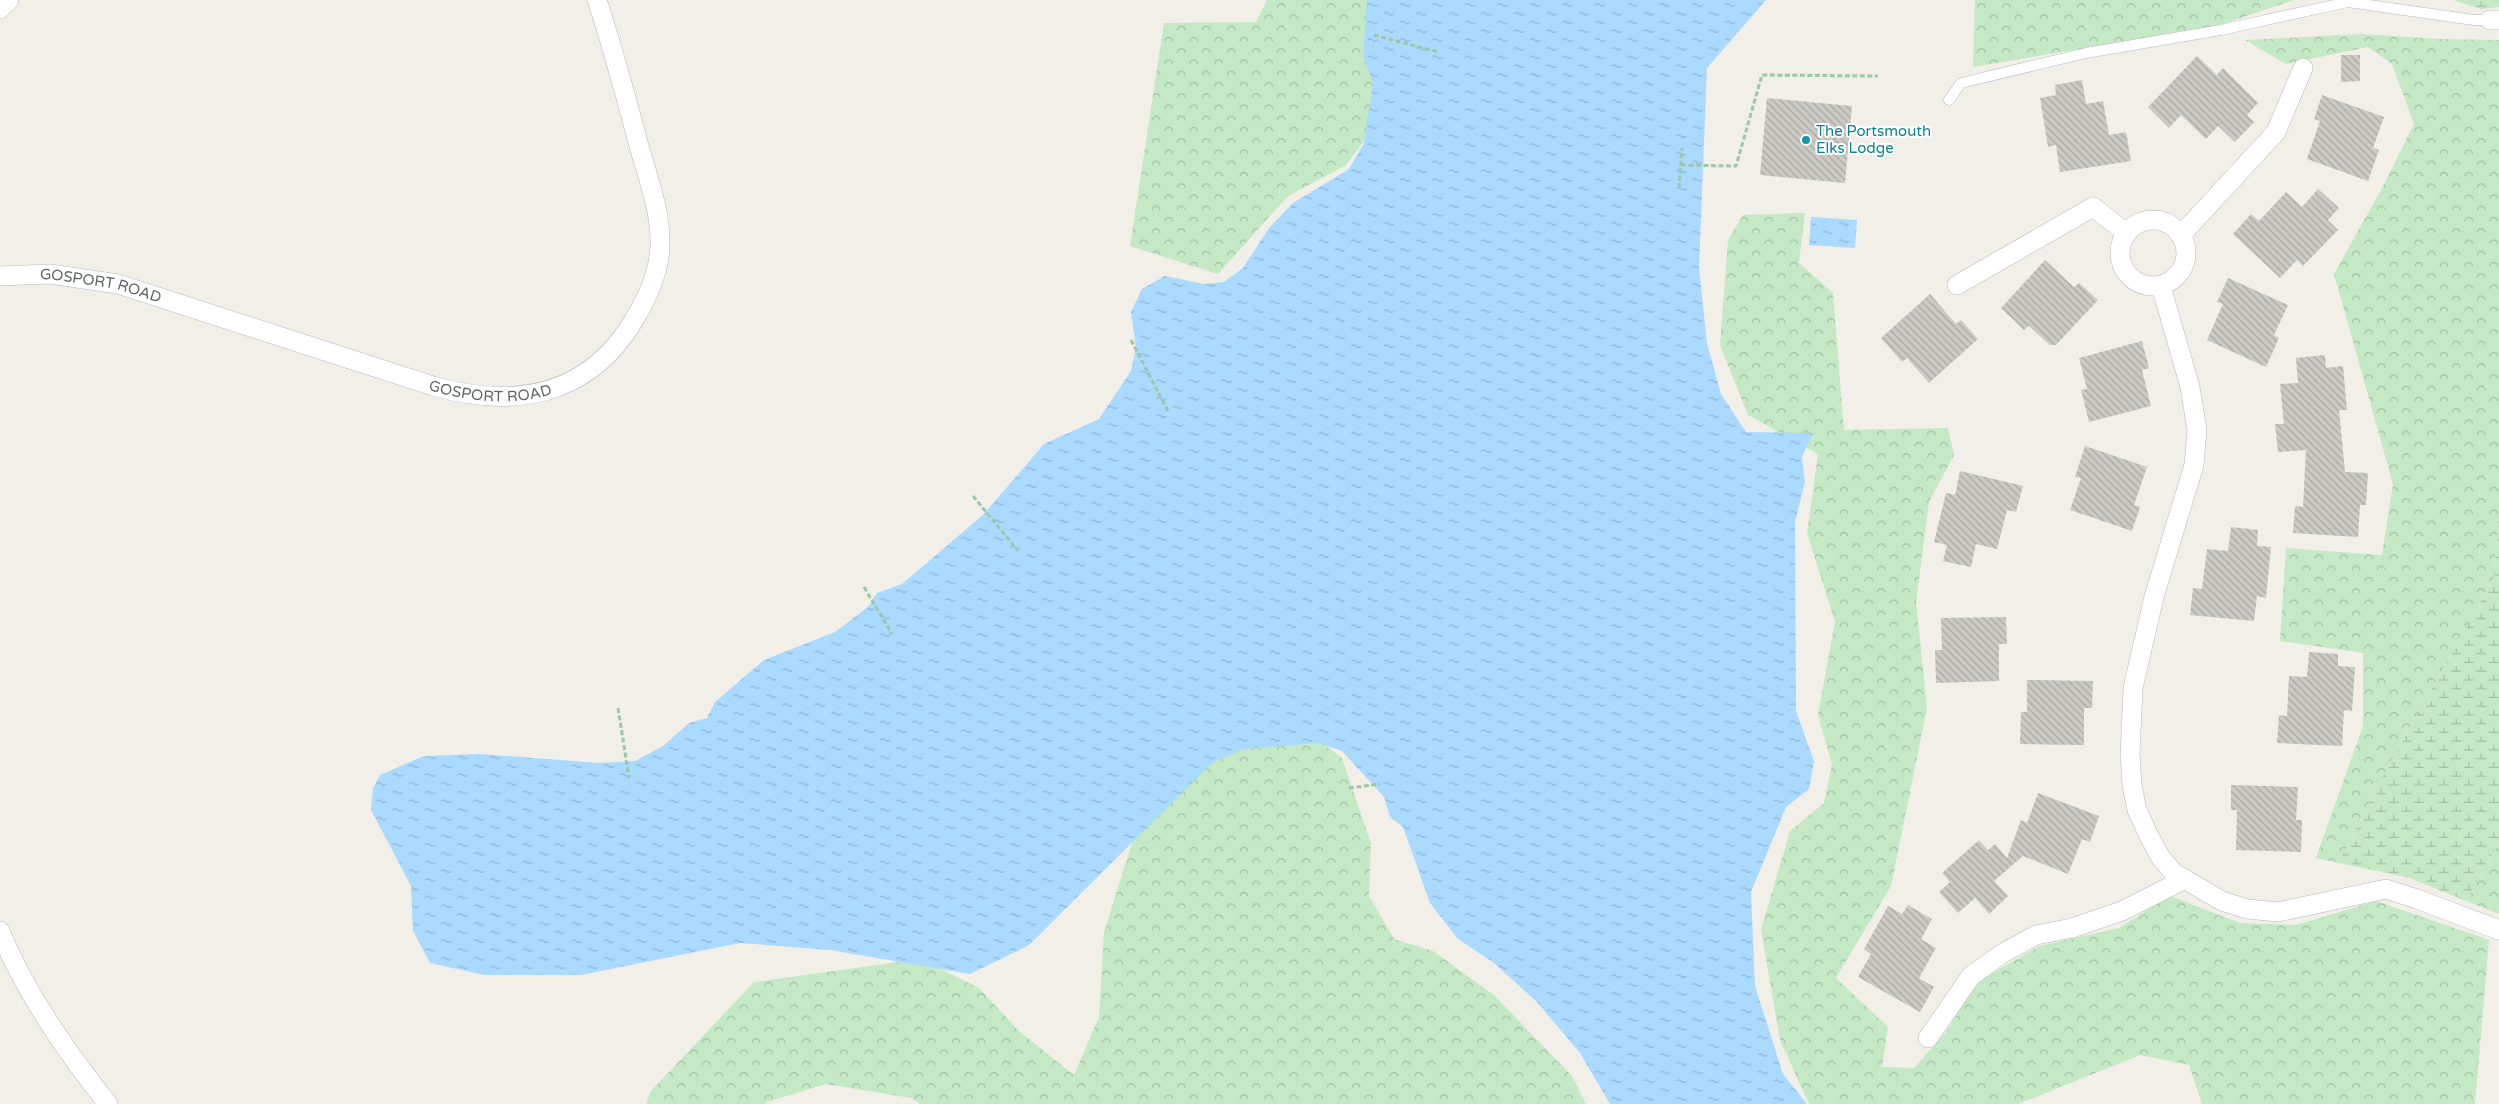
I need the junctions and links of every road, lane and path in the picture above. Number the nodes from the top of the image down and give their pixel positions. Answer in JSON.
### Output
{"nodes":[{"id":1,"x":9,"y":0,"type":"edge"},
{"id":2,"x":598,"y":0,"type":"edge"},
{"id":3,"x":0,"y":9,"type":"edge"},
{"id":4,"x":2494,"y":20,"type":"edge"},
{"id":5,"x":1374,"y":35,"type":"dead end"},
{"id":6,"x":1438,"y":52,"type":"dead end"},
{"id":7,"x":2303,"y":68,"type":"dead end"},
{"id":8,"x":1878,"y":76,"type":"dead end"},
{"id":9,"x":1949,"y":100,"type":"dead end"},
{"id":10,"x":1682,"y":148,"type":"dead end"},
{"id":11,"x":1681,"y":165,"type":"junction"},
{"id":12,"x":1679,"y":188,"type":"dead end"},
{"id":13,"x":2126,"y":233,"type":"junction"},
{"id":14,"x":2181,"y":235,"type":"junction"},
{"id":15,"x":0,"y":276,"type":"edge"},
{"id":16,"x":1957,"y":286,"type":"dead end"},
{"id":17,"x":2161,"y":286,"type":"junction"},
{"id":18,"x":1131,"y":340,"type":"dead end"},
{"id":19,"x":1169,"y":413,"type":"dead end"},
{"id":20,"x":973,"y":496,"type":"dead end"},
{"id":21,"x":1018,"y":551,"type":"dead end"},
{"id":22,"x":864,"y":587,"type":"dead end"},
{"id":23,"x":892,"y":634,"type":"dead end"},
{"id":24,"x":618,"y":708,"type":"dead end"},
{"id":25,"x":629,"y":778,"type":"dead end"},
{"id":26,"x":1380,"y":784,"type":"dead end"},
{"id":27,"x":1349,"y":788,"type":"dead end"},
{"id":28,"x":2183,"y":880,"type":"junction"},
{"id":29,"x":2499,"y":930,"type":"edge"},
{"id":30,"x":0,"y":931,"type":"edge"},
{"id":31,"x":1928,"y":1038,"type":"dead end"},
{"id":32,"x":108,"y":1104,"type":"edge"}],
"edges":[{"from":1,"to":3,"type":"street"},
{"from":2,"to":15,"type":"street","name":"GOSPORT ROAD"},
{"from":4,"to":9,"type":"lane"},
{"from":5,"to":6,"type":"path"},
{"from":7,"to":14,"type":"street"},
{"from":8,"to":11,"type":"path"},
{"from":10,"to":11,"type":"path"},
{"from":11,"to":12,"type":"path"},
{"from":13,"to":14,"type":"street"},
{"from":13,"to":16,"type":"street"},
{"from":13,"to":17,"type":"street"},
{"from":14,"to":17,"type":"street"},
{"from":17,"to":28,"type":"street"},
{"from":18,"to":19,"type":"path"},
{"from":20,"to":21,"type":"path"},
{"from":22,"to":23,"type":"path"},
{"from":24,"to":25,"type":"path"},
{"from":26,"to":27,"type":"path"},
{"from":28,"to":29,"type":"street"},
{"from":28,"to":31,"type":"street"},
{"from":30,"to":32,"type":"street"}]}
